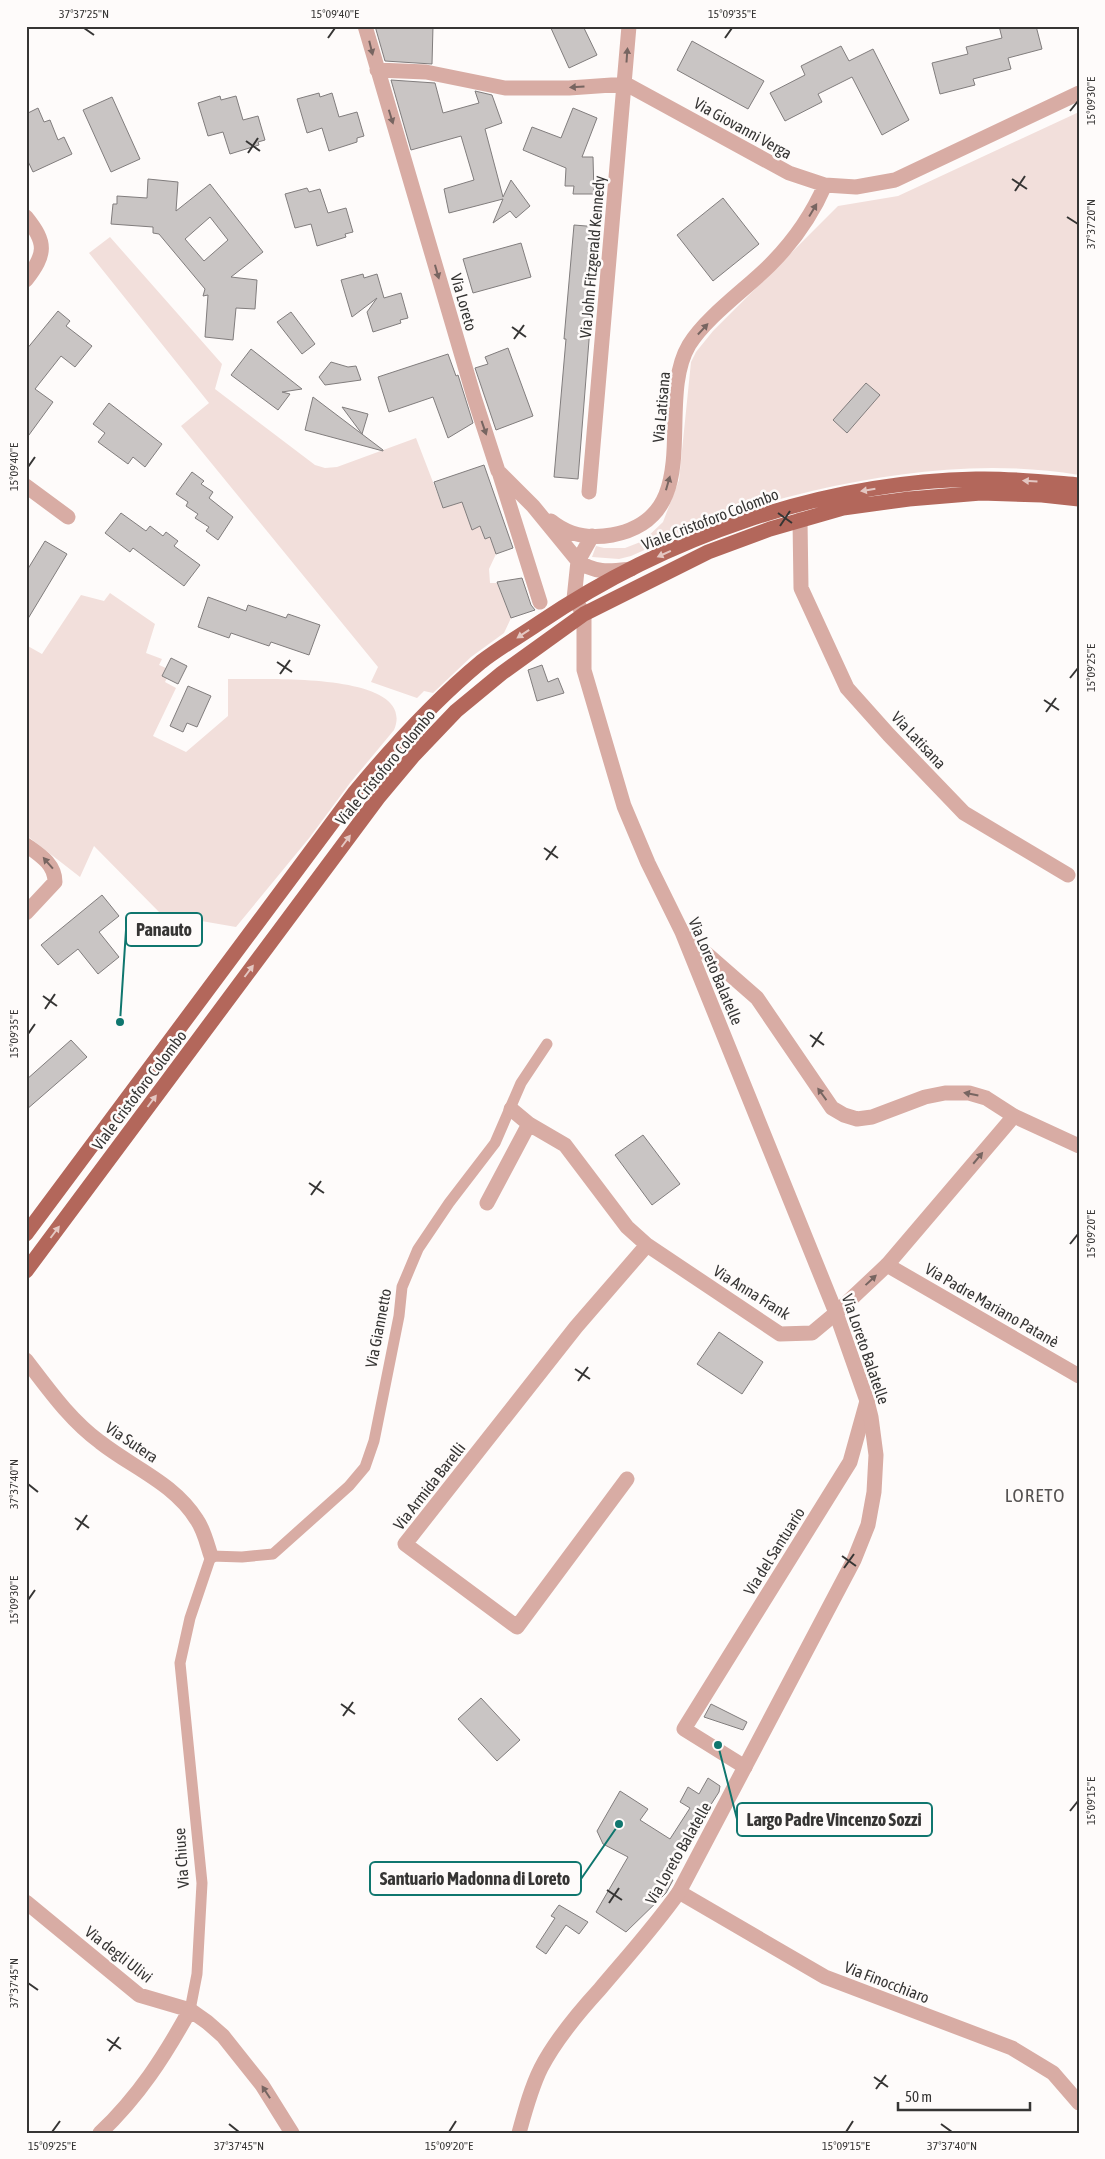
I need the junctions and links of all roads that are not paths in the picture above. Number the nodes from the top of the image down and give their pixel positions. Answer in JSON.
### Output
{"nodes":[{"id":1,"x":366,"y":26,"type":"edge"},
{"id":2,"x":629,"y":26,"type":"edge"},
{"id":3,"x":377,"y":70,"type":"junction"},
{"id":4,"x":626,"y":84,"type":"junction"},
{"id":5,"x":1079,"y":93,"type":"edge"},
{"id":6,"x":825,"y":185,"type":"junction"},
{"id":7,"x":26,"y":216,"type":"edge"},
{"id":8,"x":26,"y":280,"type":"edge"},
{"id":9,"x":498,"y":471,"type":"junction"},
{"id":10,"x":1079,"y":485,"type":"edge"},
{"id":11,"x":26,"y":486,"type":"edge"},
{"id":12,"x":589,"y":492,"type":"dead end"},
{"id":13,"x":1079,"y":499,"type":"edge"},
{"id":14,"x":533,"y":506,"type":"junction"},
{"id":15,"x":68,"y":517,"type":"dead end"},
{"id":16,"x":800,"y":520,"type":"junction"},
{"id":17,"x":592,"y":536,"type":"junction"},
{"id":18,"x":578,"y":561,"type":"junction"},
{"id":19,"x":632,"y":568,"type":"junction"},
{"id":20,"x":574,"y":599,"type":"junction"},
{"id":21,"x":540,"y":602,"type":"dead end"},
{"id":22,"x":584,"y":614,"type":"junction"},
{"id":23,"x":26,"y":845,"type":"edge"},
{"id":24,"x":1068,"y":875,"type":"dead end"},
{"id":25,"x":26,"y":912,"type":"edge"},
{"id":26,"x":682,"y":932,"type":"junction"},
{"id":27,"x":547,"y":1044,"type":"dead end"},
{"id":28,"x":511,"y":1109,"type":"junction"},
{"id":29,"x":1014,"y":1116,"type":"junction"},
{"id":30,"x":529,"y":1124,"type":"junction"},
{"id":31,"x":1079,"y":1146,"type":"edge"},
{"id":32,"x":487,"y":1203,"type":"dead end"},
{"id":33,"x":26,"y":1234,"type":"edge"},
{"id":34,"x":647,"y":1245,"type":"junction"},
{"id":35,"x":887,"y":1265,"type":"junction"},
{"id":36,"x":26,"y":1271,"type":"edge"},
{"id":37,"x":836,"y":1313,"type":"junction"},
{"id":38,"x":26,"y":1360,"type":"edge"},
{"id":39,"x":1079,"y":1376,"type":"edge"},
{"id":40,"x":867,"y":1401,"type":"junction"},
{"id":41,"x":627,"y":1479,"type":"dead end"},
{"id":42,"x":211,"y":1556,"type":"junction"},
{"id":43,"x":745,"y":1767,"type":"junction"},
{"id":44,"x":679,"y":1892,"type":"junction"},
{"id":45,"x":26,"y":1902,"type":"edge"},
{"id":46,"x":190,"y":2010,"type":"junction"},
{"id":47,"x":1079,"y":2103,"type":"edge"},
{"id":48,"x":100,"y":2133,"type":"edge"},
{"id":49,"x":292,"y":2133,"type":"edge"},
{"id":50,"x":519,"y":2133,"type":"edge"}],
"edges":[{"from":1,"to":3,"type":"street","name":"Via Loreto","one_way":true},
{"from":4,"to":2,"type":"street","name":"Via John Fitzgerald Kennedy","one_way":true},
{"from":4,"to":3,"type":"street","one_way":true},
{"from":3,"to":9,"type":"street","name":"Via Loreto","one_way":true},
{"from":4,"to":6,"type":"street","name":"Via Giovanni Verga"},
{"from":4,"to":12,"type":"street","name":"Via John Fitzgerald Kennedy"},
{"from":5,"to":6,"type":"street","name":"Via Giovanni Verga"},
{"from":17,"to":6,"type":"street","name":"Via Latisana","one_way":true},
{"from":7,"to":8,"type":"street"},
{"from":9,"to":14,"type":"street","name":"Via Loreto"},
{"from":9,"to":21,"type":"street"},
{"from":10,"to":19,"type":"main road","name":"Viale Cristoforo Colombo","one_way":true},
{"from":11,"to":15,"type":"street"},
{"from":13,"to":16,"type":"main road","name":"Viale Cristoforo Colombo"},
{"from":14,"to":17,"type":"street","name":"Via Latisana"},
{"from":14,"to":18,"type":"street","name":"Via Loreto"},
{"from":16,"to":22,"type":"main road","name":"Viale Cristoforo Colombo"},
{"from":16,"to":24,"type":"street","name":"Via Latisana"},
{"from":17,"to":18,"type":"street"},
{"from":18,"to":19,"type":"street"},
{"from":18,"to":20,"type":"street"},
{"from":19,"to":20,"type":"main road","name":"Viale Cristoforo Colombo"},
{"from":20,"to":22,"type":"street"},
{"from":20,"to":33,"type":"main road","name":"Viale Cristoforo Colombo","one_way":true},
{"from":22,"to":26,"type":"street","name":"Via Loreto Balatelle"},
{"from":36,"to":22,"type":"main road","name":"Viale Cristoforo Colombo","one_way":true},
{"from":25,"to":23,"type":"street","one_way":true},
{"from":29,"to":26,"type":"street","one_way":true},
{"from":26,"to":37,"type":"street","name":"Via Loreto Balatelle"},
{"from":27,"to":28,"type":"street","name":"Via Giannetto"},
{"from":28,"to":30,"type":"street","name":"Via Anna Frank"},
{"from":28,"to":42,"type":"street","name":"Via Giannetto"},
{"from":29,"to":31,"type":"street"},
{"from":35,"to":29,"type":"street","name":"Via Anna Frank","one_way":true},
{"from":30,"to":32,"type":"street"},
{"from":30,"to":34,"type":"street","name":"Via Anna Frank"},
{"from":34,"to":37,"type":"street","name":"Via Anna Frank"},
{"from":34,"to":41,"type":"street","name":"Via Armida Barelli"},
{"from":37,"to":35,"type":"street","name":"Via Anna Frank","one_way":true},
{"from":35,"to":39,"type":"street","name":"Via Padre Mariano Patanè"},
{"from":37,"to":40,"type":"street","name":"Via Loreto Balatelle"},
{"from":38,"to":42,"type":"street","name":"Via Sutera"},
{"from":40,"to":43,"type":"street","name":"Via Loreto Balatelle"},
{"from":40,"to":43,"type":"street","name":"Via del Santuario"},
{"from":42,"to":46,"type":"street","name":"Via Chiuse"},
{"from":43,"to":44,"type":"street","name":"Via Loreto Balatelle"},
{"from":44,"to":47,"type":"street","name":"Via Finocchiaro"},
{"from":44,"to":50,"type":"street","name":"Via Loreto Balatelle"},
{"from":45,"to":46,"type":"street","name":"Via degli Ulivi"},
{"from":46,"to":48,"type":"street","name":"Via Chiuse"},
{"from":49,"to":46,"type":"street","name":"Via degli Ulivi","one_way":true}]}
